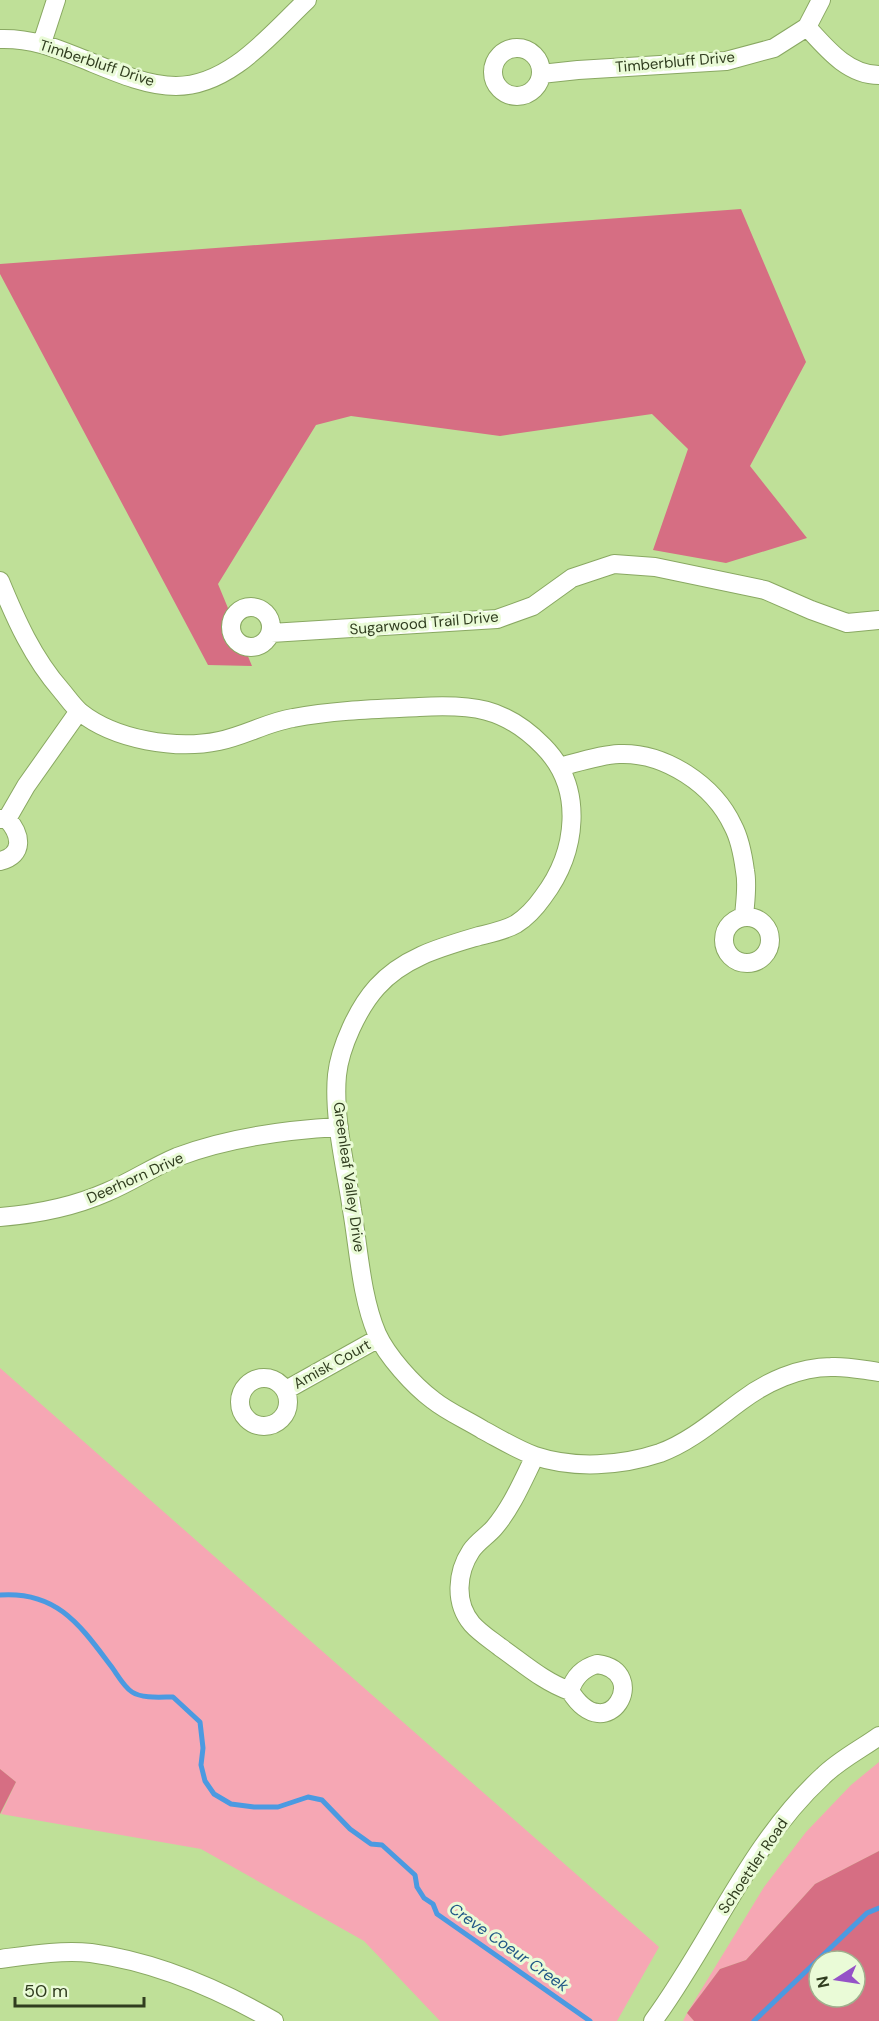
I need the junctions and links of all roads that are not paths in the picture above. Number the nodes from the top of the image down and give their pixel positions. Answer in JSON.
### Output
{"nodes":[{"id":1,"x":56,"y":0,"type":"edge"},
{"id":2,"x":307,"y":0,"type":"edge"},
{"id":3,"x":821,"y":0,"type":"edge"},
{"id":4,"x":807,"y":27,"type":"junction"},
{"id":5,"x":0,"y":39,"type":"edge"},
{"id":6,"x":42,"y":42,"type":"junction"},
{"id":7,"x":541,"y":74,"type":"dead end"},
{"id":8,"x":879,"y":75,"type":"edge"},
{"id":9,"x":0,"y":580,"type":"edge"},
{"id":10,"x":879,"y":620,"type":"edge"},
{"id":11,"x":271,"y":633,"type":"dead end"},
{"id":12,"x":79,"y":711,"type":"junction"},
{"id":13,"x":560,"y":767,"type":"junction"},
{"id":14,"x":4,"y":819,"type":"edge"},
{"id":15,"x":0,"y":861,"type":"edge"},
{"id":16,"x":744,"y":916,"type":"dead end"},
{"id":17,"x":339,"y":1127,"type":"junction"},
{"id":18,"x":0,"y":1217,"type":"edge"},
{"id":19,"x":379,"y":1338,"type":"junction"},
{"id":20,"x":879,"y":1372,"type":"edge"},
{"id":21,"x":285,"y":1390,"type":"dead end"},
{"id":22,"x":536,"y":1456,"type":"junction"},
{"id":23,"x":570,"y":1691,"type":"dead end"},
{"id":24,"x":879,"y":1736,"type":"edge"},
{"id":25,"x":0,"y":1959,"type":"edge"},
{"id":26,"x":274,"y":2021,"type":"edge"},
{"id":27,"x":654,"y":2021,"type":"edge"}],
"edges":[{"from":1,"to":6,"type":"street"},
{"from":2,"to":6,"type":"street","name":"Timberbluff Drive"},
{"from":3,"to":4,"type":"street"},
{"from":4,"to":7,"type":"street","name":"Timberbluff Drive"},
{"from":4,"to":8,"type":"street"},
{"from":5,"to":6,"type":"street","name":"Timberbluff Drive"},
{"from":9,"to":12,"type":"street","name":"Greenleaf Valley Drive"},
{"from":10,"to":11,"type":"street","name":"Sugarwood Trail Drive"},
{"from":12,"to":13,"type":"street","name":"Greenleaf Valley Drive"},
{"from":12,"to":14,"type":"street"},
{"from":13,"to":16,"type":"street"},
{"from":13,"to":17,"type":"street","name":"Greenleaf Valley Drive"},
{"from":14,"to":15,"type":"street"},
{"from":17,"to":18,"type":"street","name":"Deerhorn Drive"},
{"from":17,"to":19,"type":"street","name":"Greenleaf Valley Drive"},
{"from":19,"to":21,"type":"street","name":"Amisk Court"},
{"from":19,"to":22,"type":"street","name":"Greenleaf Valley Drive"},
{"from":20,"to":22,"type":"street","name":"Greenleaf Valley Drive"},
{"from":22,"to":23,"type":"street"},
{"from":24,"to":27,"type":"street","name":"Schoettler Road"},
{"from":25,"to":26,"type":"street"}]}
